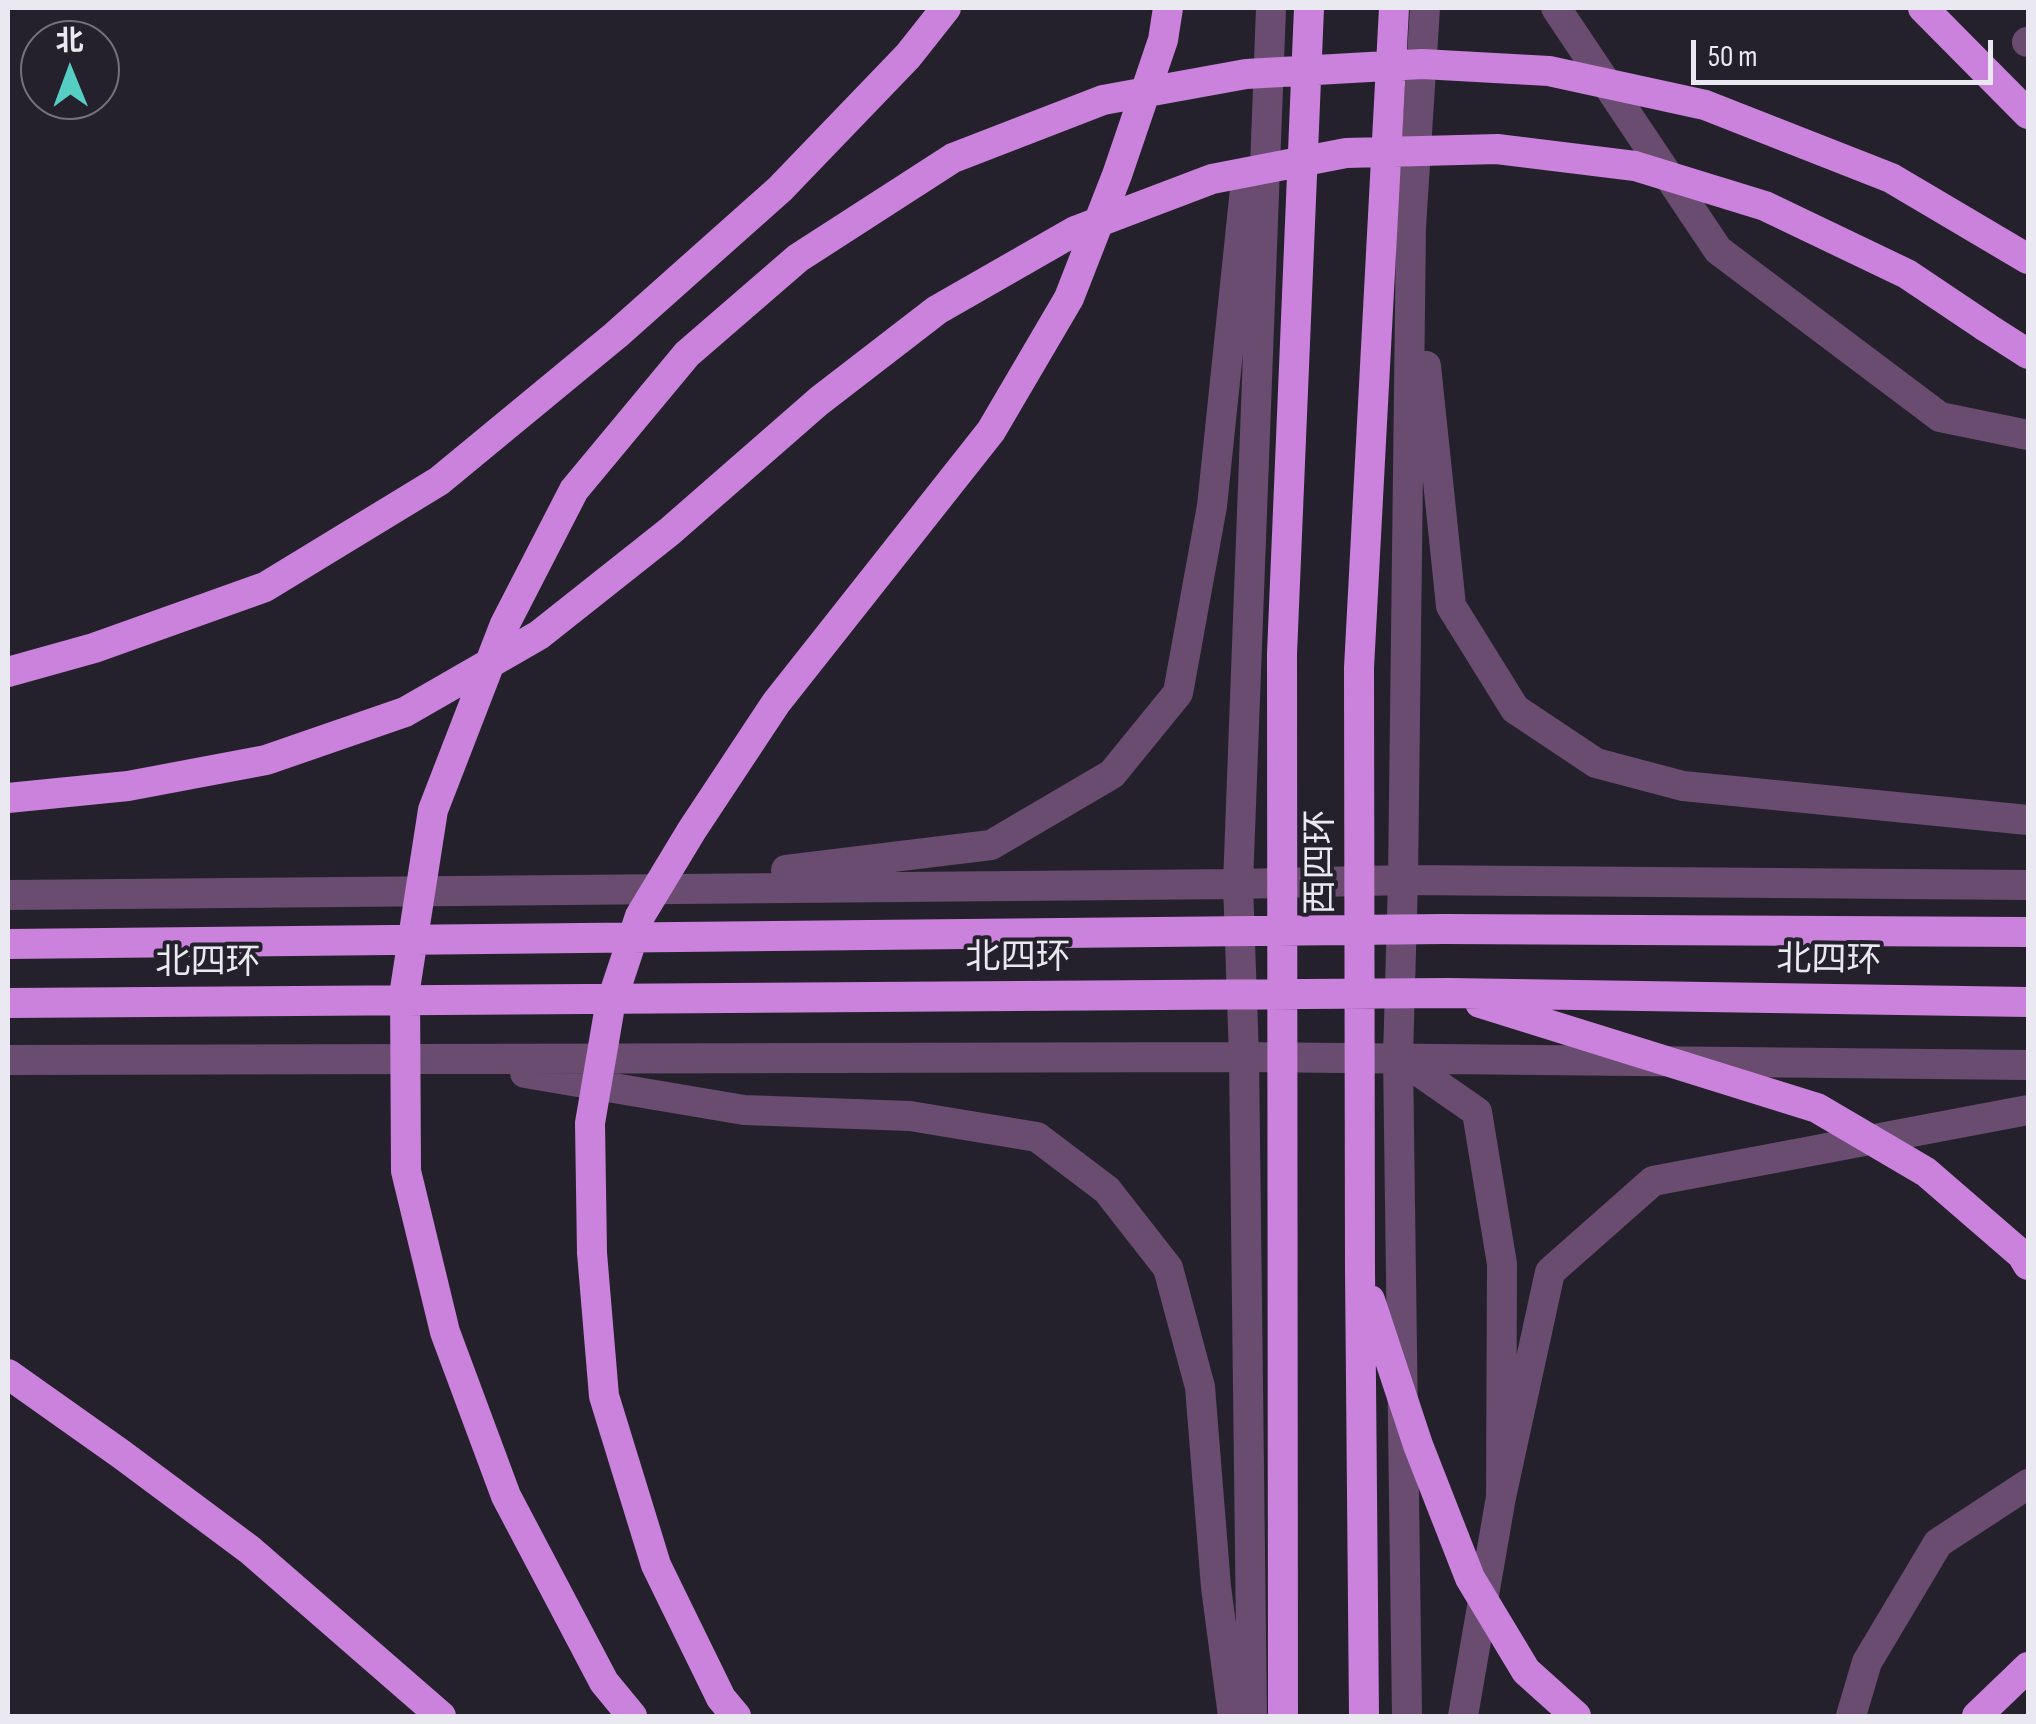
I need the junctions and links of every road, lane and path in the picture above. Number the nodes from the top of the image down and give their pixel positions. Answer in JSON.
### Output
{"nodes":[{"id":1,"x":946,"y":8,"type":"edge"},
{"id":2,"x":1168,"y":8,"type":"edge"},
{"id":3,"x":1268,"y":8,"type":"edge"},
{"id":4,"x":1309,"y":8,"type":"edge"},
{"id":5,"x":1394,"y":8,"type":"edge"},
{"id":6,"x":1425,"y":8,"type":"edge"},
{"id":7,"x":1556,"y":8,"type":"edge"},
{"id":8,"x":1923,"y":8,"type":"edge"},
{"id":9,"x":2028,"y":114,"type":"edge"},
{"id":10,"x":1412,"y":227,"type":"junction"},
{"id":11,"x":2028,"y":258,"type":"edge"},
{"id":12,"x":2028,"y":354,"type":"edge"},
{"id":13,"x":2028,"y":434,"type":"edge"},
{"id":14,"x":8,"y":672,"type":"edge"},
{"id":15,"x":8,"y":798,"type":"edge"},
{"id":16,"x":2028,"y":820,"type":"edge"},
{"id":17,"x":1403,"y":880,"type":"junction"},
{"id":18,"x":1238,"y":884,"type":"junction"},
{"id":19,"x":2028,"y":885,"type":"edge"},
{"id":20,"x":488,"y":891,"type":"junction"},
{"id":21,"x":8,"y":895,"type":"edge"},
{"id":22,"x":2028,"y":932,"type":"edge"},
{"id":23,"x":8,"y":944,"type":"edge"},
{"id":24,"x":1448,"y":994,"type":"junction"},
{"id":25,"x":2028,"y":1002,"type":"edge"},
{"id":26,"x":8,"y":1003,"type":"edge"},
{"id":27,"x":1244,"y":1057,"type":"junction"},
{"id":28,"x":443,"y":1058,"type":"junction"},
{"id":29,"x":1398,"y":1058,"type":"junction"},
{"id":30,"x":8,"y":1060,"type":"edge"},
{"id":31,"x":2028,"y":1065,"type":"edge"},
{"id":32,"x":2028,"y":1110,"type":"edge"},
{"id":33,"x":2028,"y":1265,"type":"edge"},
{"id":34,"x":1360,"y":1270,"type":"junction"},
{"id":35,"x":8,"y":1374,"type":"edge"},
{"id":36,"x":2028,"y":1484,"type":"edge"},
{"id":37,"x":1501,"y":1497,"type":"junction"},
{"id":38,"x":2028,"y":1667,"type":"edge"},
{"id":39,"x":441,"y":1716,"type":"edge"},
{"id":40,"x":632,"y":1716,"type":"edge"},
{"id":41,"x":736,"y":1716,"type":"edge"},
{"id":42,"x":1233,"y":1716,"type":"edge"},
{"id":43,"x":1252,"y":1716,"type":"edge"},
{"id":44,"x":1283,"y":1716,"type":"edge"},
{"id":45,"x":1364,"y":1716,"type":"edge"},
{"id":46,"x":1407,"y":1716,"type":"edge"},
{"id":47,"x":1463,"y":1716,"type":"edge"},
{"id":48,"x":1576,"y":1716,"type":"edge"},
{"id":49,"x":1851,"y":1716,"type":"edge"},
{"id":50,"x":1978,"y":1716,"type":"edge"}],
"edges":[{"from":1,"to":14,"type":"highway"},
{"from":2,"to":41,"type":"highway","bridge":true},
{"from":3,"to":18,"type":"street"},
{"from":3,"to":20,"type":"street"},
{"from":4,"to":44,"type":"highway","name":"西四环","bridge":true},
{"from":5,"to":34,"type":"highway","name":"西四环","bridge":true},
{"from":6,"to":10,"type":"street"},
{"from":7,"to":13,"type":"street"},
{"from":8,"to":9,"type":"highway"},
{"from":10,"to":16,"type":"street"},
{"from":10,"to":17,"type":"street"},
{"from":11,"to":40,"type":"highway","bridge":true},
{"from":12,"to":15,"type":"highway","bridge":true},
{"from":17,"to":18,"type":"street"},
{"from":17,"to":19,"type":"street"},
{"from":17,"to":29,"type":"street"},
{"from":18,"to":20,"type":"street"},
{"from":18,"to":27,"type":"street"},
{"from":20,"to":21,"type":"street"},
{"from":22,"to":23,"type":"highway","name":"北四环","bridge":true},
{"from":24,"to":25,"type":"highway","name":"北四环","bridge":true},
{"from":24,"to":26,"type":"highway","name":"北四环","bridge":true},
{"from":24,"to":33,"type":"highway","bridge":true},
{"from":27,"to":28,"type":"street"},
{"from":27,"to":29,"type":"street"},
{"from":27,"to":43,"type":"street"},
{"from":28,"to":30,"type":"street"},
{"from":28,"to":42,"type":"street"},
{"from":29,"to":31,"type":"street"},
{"from":29,"to":37,"type":"street"},
{"from":29,"to":46,"type":"street"},
{"from":32,"to":37,"type":"street"},
{"from":34,"to":45,"type":"highway","name":"西四环","bridge":true},
{"from":34,"to":48,"type":"highway","bridge":true},
{"from":35,"to":39,"type":"highway"},
{"from":36,"to":49,"type":"street"},
{"from":37,"to":47,"type":"street"},
{"from":38,"to":50,"type":"highway"}]}
